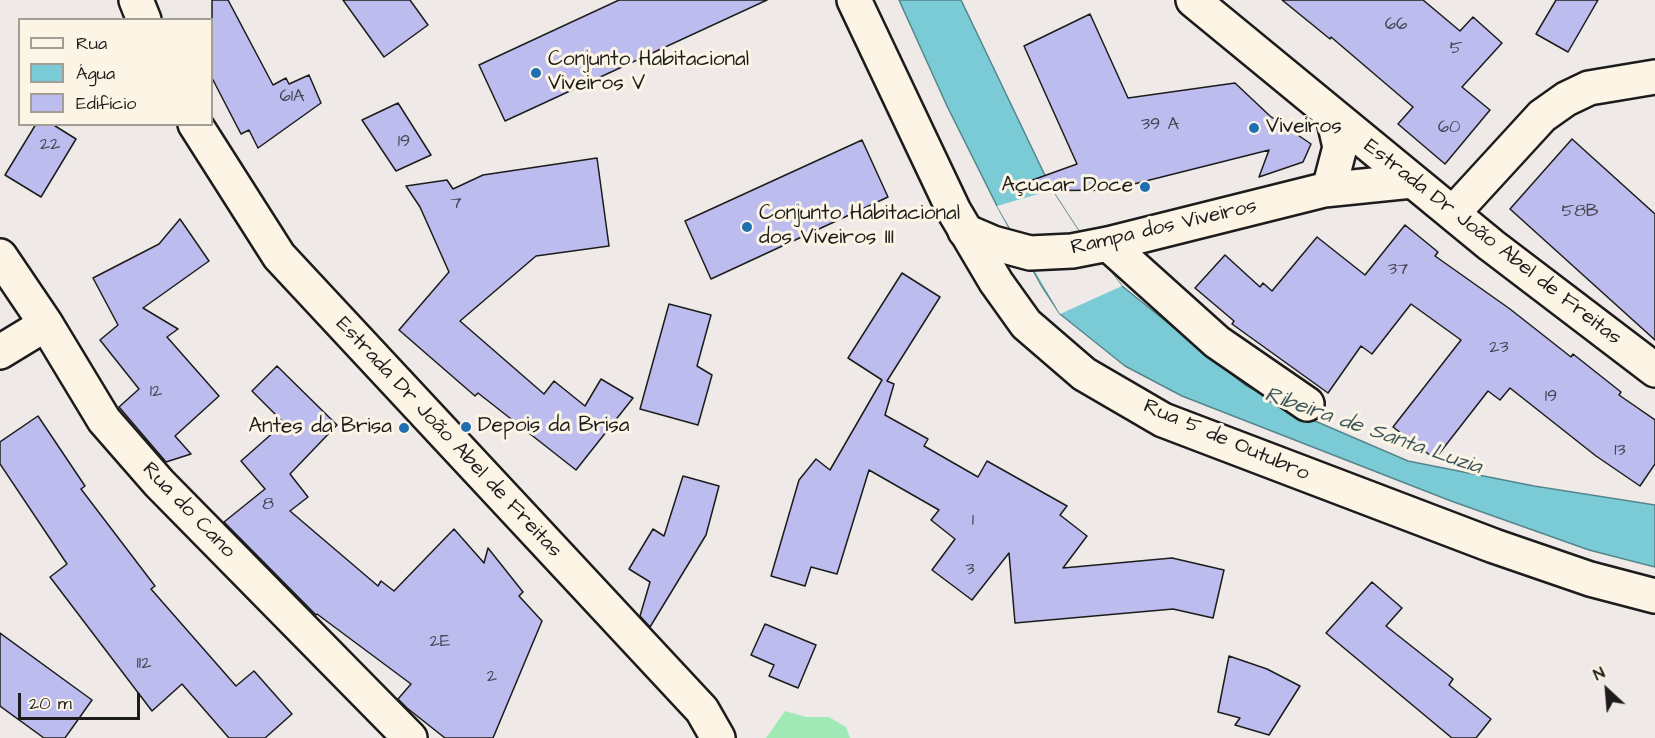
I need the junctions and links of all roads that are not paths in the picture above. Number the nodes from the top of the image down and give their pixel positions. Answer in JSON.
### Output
{"nodes":[{"id":1,"x":136,"y":0,"type":"edge"},
{"id":2,"x":854,"y":0,"type":"edge"},
{"id":3,"x":1192,"y":0,"type":"edge"},
{"id":4,"x":143,"y":18,"type":"edge"},
{"id":5,"x":1655,"y":77,"type":"edge"},
{"id":6,"x":1333,"y":117,"type":"junction"},
{"id":7,"x":196,"y":126,"type":"edge"},
{"id":8,"x":1412,"y":182,"type":"junction"},
{"id":9,"x":1329,"y":189,"type":"junction"},
{"id":10,"x":1452,"y":213,"type":"junction"},
{"id":11,"x":965,"y":231,"type":"junction"},
{"id":12,"x":1108,"y":244,"type":"junction"},
{"id":13,"x":0,"y":256,"type":"edge"},
{"id":14,"x":46,"y":324,"type":"junction"},
{"id":15,"x":0,"y":352,"type":"edge"},
{"id":16,"x":1655,"y":370,"type":"edge"},
{"id":17,"x":1307,"y":404,"type":"dead end"},
{"id":18,"x":1655,"y":596,"type":"edge"},
{"id":19,"x":410,"y":738,"type":"edge"},
{"id":20,"x":718,"y":738,"type":"edge"}],
"edges":[{"from":1,"to":4,"type":"street"},
{"from":2,"to":11,"type":"street","name":"Rua 5 de Outubro"},
{"from":3,"to":6,"type":"street","name":"Estrada Dr João Abel de Freitas"},
{"from":5,"to":10,"type":"street"},
{"from":6,"to":8,"type":"street","name":"Estrada Dr João Abel de Freitas"},
{"from":6,"to":9,"type":"street"},
{"from":7,"to":20,"type":"street","name":"Estrada Dr João Abel de Freitas"},
{"from":8,"to":9,"type":"street","name":"Rampa dos Viveiros"},
{"from":8,"to":10,"type":"street","name":"Estrada Dr João Abel de Freitas"},
{"from":9,"to":12,"type":"street","name":"Rampa dos Viveiros"},
{"from":10,"to":16,"type":"street","name":"Estrada Dr João Abel de Freitas"},
{"from":11,"to":12,"type":"street","name":"Rampa dos Viveiros"},
{"from":11,"to":18,"type":"street","name":"Rua 5 de Outubro"},
{"from":12,"to":17,"type":"street"},
{"from":13,"to":14,"type":"street","name":"Rua do Cano"},
{"from":14,"to":15,"type":"street"},
{"from":14,"to":19,"type":"street","name":"Rua do Cano"}]}
